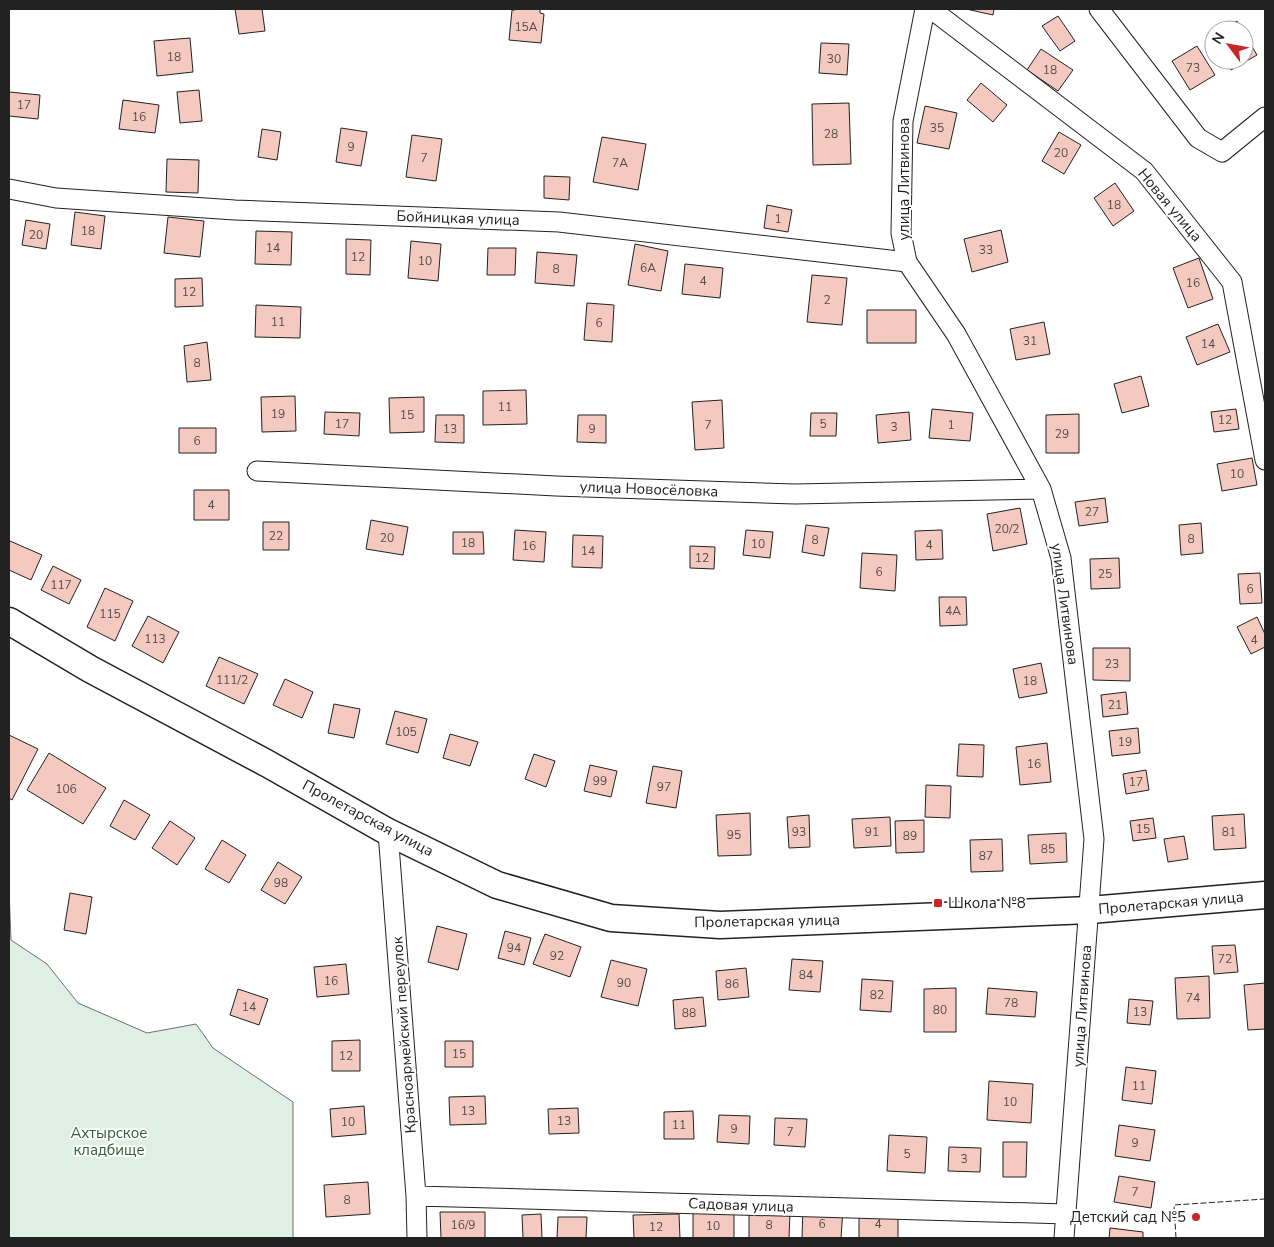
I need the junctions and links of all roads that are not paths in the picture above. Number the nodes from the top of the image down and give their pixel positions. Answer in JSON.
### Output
{"nodes":[{"id":1,"x":925,"y":9,"type":"edge"},
{"id":2,"x":931,"y":9,"type":"edge"},
{"id":3,"x":1099,"y":9,"type":"edge"},
{"id":4,"x":1265,"y":117,"type":"edge"},
{"id":5,"x":9,"y":189,"type":"edge"},
{"id":6,"x":907,"y":262,"type":"junction"},
{"id":7,"x":1265,"y":460,"type":"edge"},
{"id":8,"x":258,"y":471,"type":"dead end"},
{"id":9,"x":1041,"y":489,"type":"junction"},
{"id":10,"x":9,"y":621,"type":"edge"},
{"id":11,"x":388,"y":832,"type":"junction"},
{"id":12,"x":1265,"y":896,"type":"edge"},
{"id":13,"x":1090,"y":910,"type":"junction"},
{"id":14,"x":416,"y":1196,"type":"junction"},
{"id":15,"x":1066,"y":1214,"type":"junction"},
{"id":16,"x":417,"y":1238,"type":"edge"},
{"id":17,"x":1064,"y":1238,"type":"edge"}],
"edges":[{"from":1,"to":6,"type":"street","name":"улица Литвинова"},
{"from":2,"to":7,"type":"street","name":"Новая улица"},
{"from":3,"to":4,"type":"street"},
{"from":5,"to":6,"type":"street","name":"Бойницкая улица"},
{"from":6,"to":9,"type":"street","name":"улица Литвинова"},
{"from":8,"to":9,"type":"street","name":"улица Новосёловка"},
{"from":9,"to":13,"type":"street","name":"улица Литвинова"},
{"from":10,"to":11,"type":"main road","name":"Пролетарская улица"},
{"from":11,"to":13,"type":"main road","name":"Пролетарская улица"},
{"from":11,"to":14,"type":"street","name":"Красноармейский переулок"},
{"from":12,"to":13,"type":"main road","name":"Пролетарская улица"},
{"from":13,"to":15,"type":"street","name":"улица Литвинова"},
{"from":14,"to":15,"type":"street","name":"Садовая улица"},
{"from":14,"to":16,"type":"street","name":"Красноармейский переулок"},
{"from":15,"to":17,"type":"street","name":"улица Литвинова"}]}
